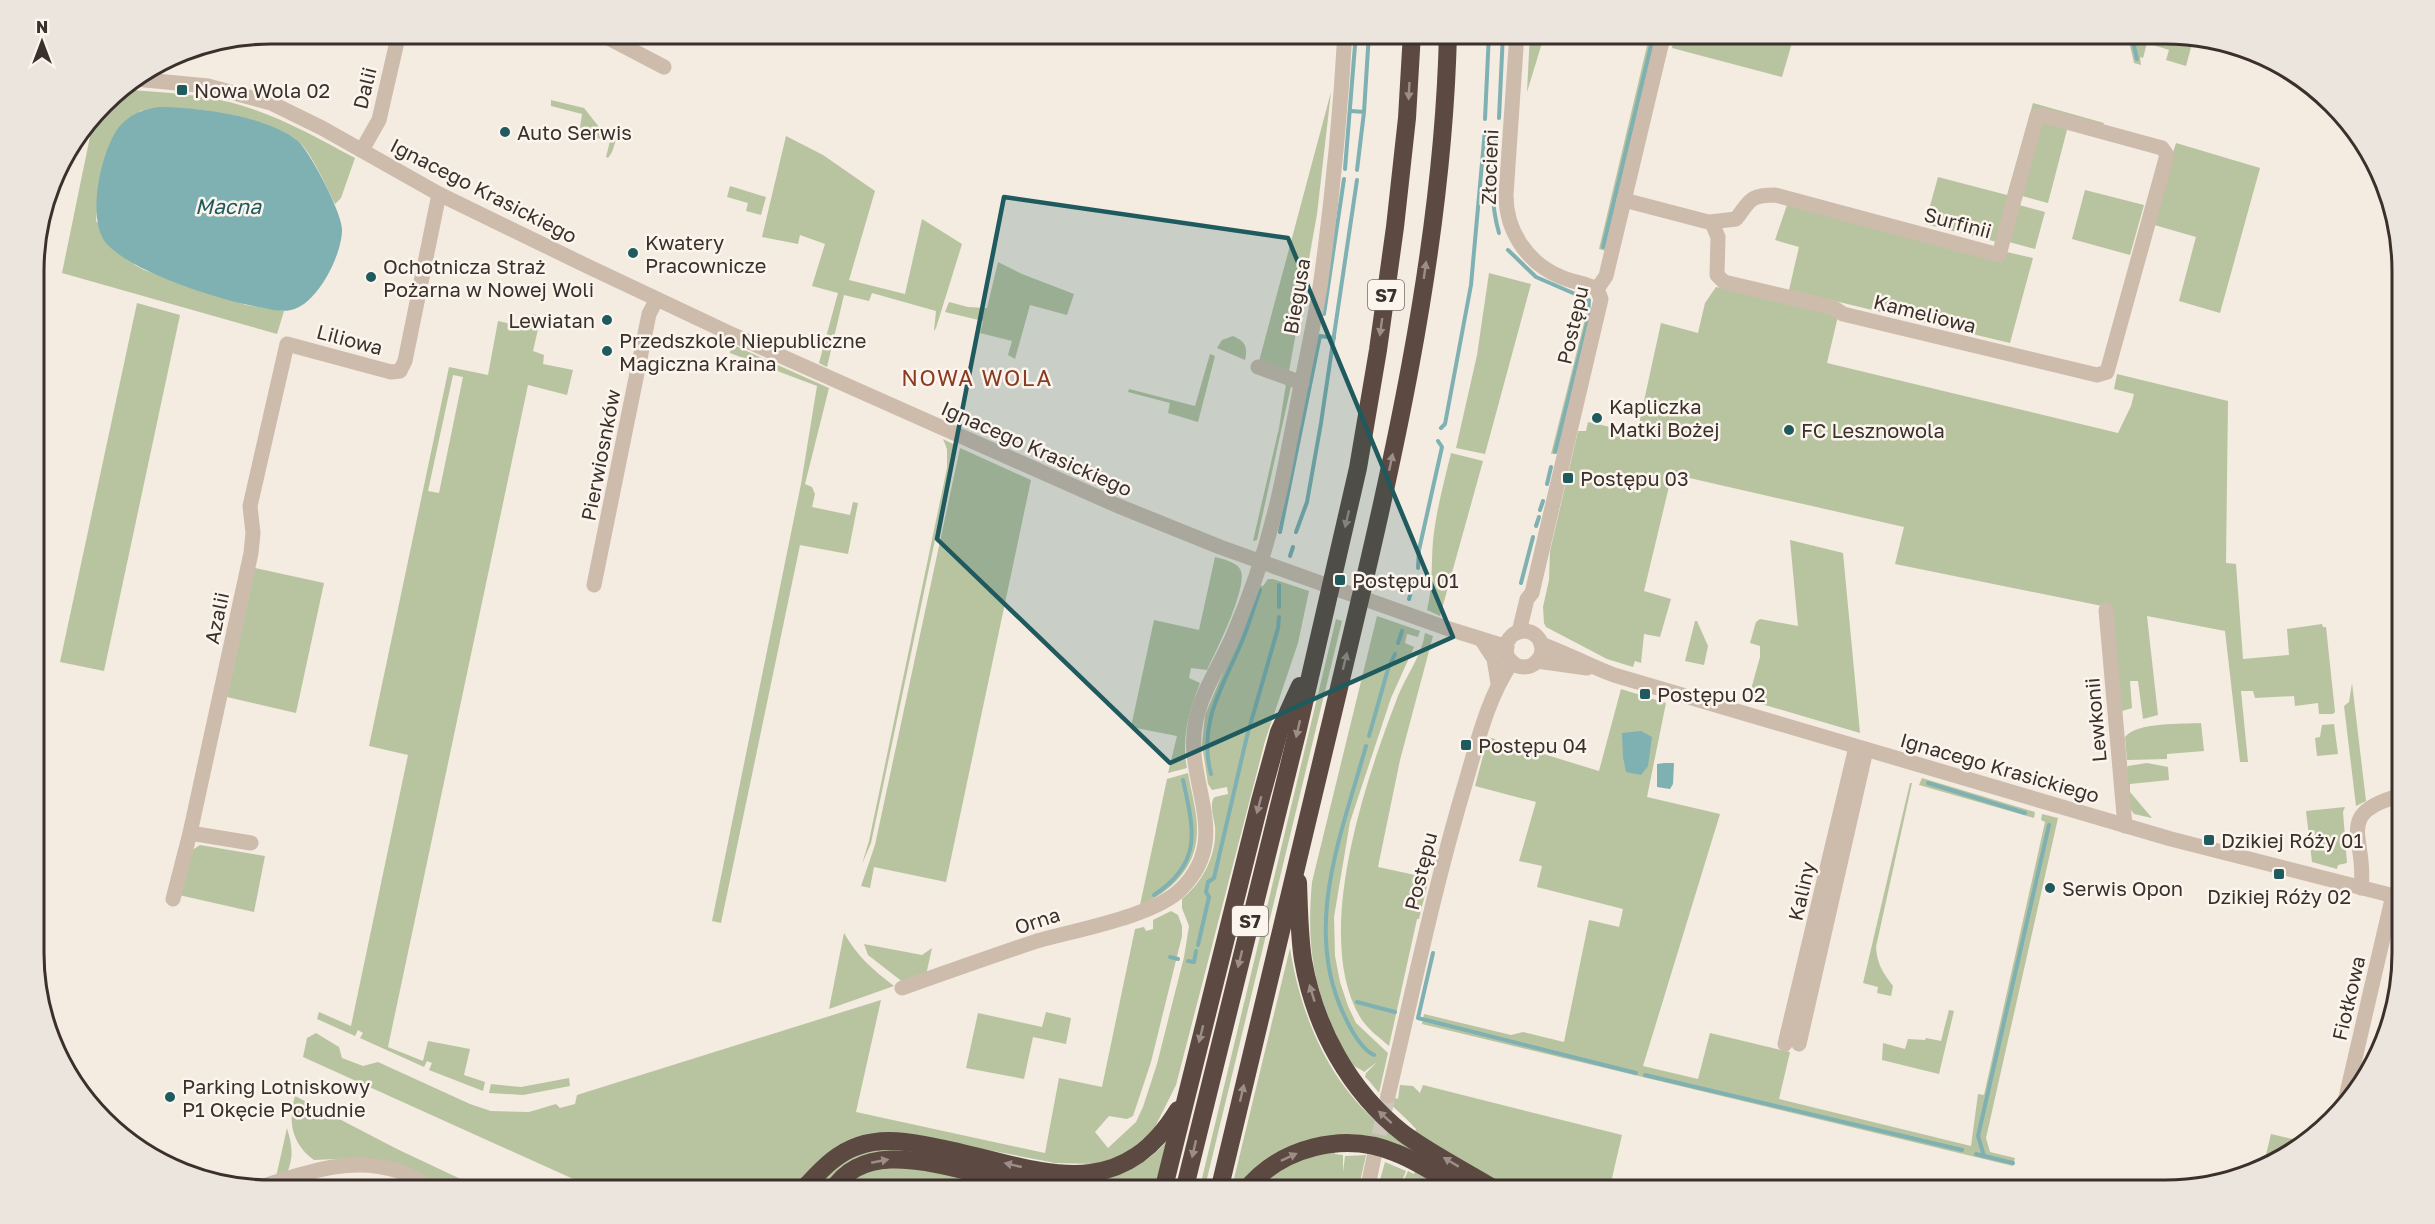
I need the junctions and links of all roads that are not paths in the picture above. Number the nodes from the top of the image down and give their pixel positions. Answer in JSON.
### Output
{"nodes":[{"id":1,"x":396,"y":44,"type":"edge"},
{"id":2,"x":619,"y":44,"type":"edge"},
{"id":3,"x":1344,"y":44,"type":"edge"},
{"id":4,"x":1411,"y":44,"type":"edge"},
{"id":5,"x":1447,"y":44,"type":"edge"},
{"id":6,"x":1516,"y":44,"type":"edge"},
{"id":7,"x":1661,"y":44,"type":"edge"},
{"id":8,"x":664,"y":68,"type":"dead end"},
{"id":9,"x":148,"y":80,"type":"edge"},
{"id":10,"x":2101,"y":131,"type":"joint"},
{"id":11,"x":362,"y":150,"type":"junction"},
{"id":12,"x":439,"y":194,"type":"junction"},
{"id":13,"x":1624,"y":200,"type":"junction"},
{"id":14,"x":1710,"y":222,"type":"junction"},
{"id":15,"x":1597,"y":289,"type":"junction"},
{"id":16,"x":657,"y":299,"type":"junction"},
{"id":17,"x":287,"y":344,"type":"joint"},
{"id":18,"x":1258,"y":367,"type":"dead end"},
{"id":19,"x":1302,"y":383,"type":"junction"},
{"id":20,"x":1261,"y":561,"type":"junction"},
{"id":21,"x":594,"y":585,"type":"dead end"},
{"id":22,"x":1532,"y":593,"type":"junction"},
{"id":23,"x":2106,"y":610,"type":"dead end"},
{"id":24,"x":1519,"y":632,"type":"junction"},
{"id":25,"x":1482,"y":639,"type":"junction"},
{"id":26,"x":1538,"y":639,"type":"junction"},
{"id":27,"x":1507,"y":647,"type":"junction"},
{"id":28,"x":1316,"y":652,"type":"junction"},
{"id":29,"x":1537,"y":661,"type":"junction"},
{"id":30,"x":1512,"y":662,"type":"junction"},
{"id":31,"x":1590,"y":667,"type":"junction"},
{"id":32,"x":1498,"y":683,"type":"junction"},
{"id":33,"x":1861,"y":748,"type":"junction"},
{"id":34,"x":2392,"y":798,"type":"edge"},
{"id":35,"x":2125,"y":826,"type":"junction"},
{"id":36,"x":190,"y":833,"type":"junction"},
{"id":37,"x":251,"y":843,"type":"dead end"},
{"id":38,"x":1297,"y":861,"type":"junction"},
{"id":39,"x":2361,"y":888,"type":"junction"},
{"id":40,"x":1181,"y":890,"type":"joint"},
{"id":41,"x":2392,"y":895,"type":"edge"},
{"id":42,"x":173,"y":899,"type":"dead end"},
{"id":43,"x":2392,"y":916,"type":"edge"},
{"id":44,"x":902,"y":988,"type":"dead end"},
{"id":45,"x":1792,"y":1044,"type":"dead end"},
{"id":46,"x":2349,"y":1085,"type":"edge"},
{"id":47,"x":1388,"y":1096,"type":"tunnel mouth"},
{"id":48,"x":1185,"y":1098,"type":"junction"},
{"id":49,"x":1374,"y":1157,"type":"tunnel mouth"},
{"id":50,"x":285,"y":1180,"type":"edge"},
{"id":51,"x":417,"y":1180,"type":"edge"},
{"id":52,"x":813,"y":1180,"type":"edge"},
{"id":53,"x":841,"y":1180,"type":"edge"},
{"id":54,"x":1005,"y":1180,"type":"edge"},
{"id":55,"x":1166,"y":1180,"type":"edge"},
{"id":56,"x":1187,"y":1180,"type":"edge"},
{"id":57,"x":1222,"y":1180,"type":"edge"},
{"id":58,"x":1255,"y":1180,"type":"edge"},
{"id":59,"x":1369,"y":1180,"type":"edge"},
{"id":60,"x":1445,"y":1180,"type":"edge"},
{"id":61,"x":1480,"y":1180,"type":"edge"}],
"edges":[{"from":1,"to":11,"type":"street","name":"Dalii"},
{"from":2,"to":8,"type":"street"},
{"from":3,"to":19,"type":"street","name":"Biegusa"},
{"from":4,"to":28,"type":"highway","number":"S7","one_way":true},
{"from":38,"to":5,"type":"highway","number":"S7","one_way":true},
{"from":6,"to":15,"type":"street","name":"Złocieni"},
{"from":7,"to":13,"type":"street","name":"Postępu"},
{"from":9,"to":11,"type":"street","name":"Ignacego Krasickiego"},
{"from":10,"to":14,"type":"street","name":"Surfinii"},
{"from":10,"to":14,"type":"street","name":"Kameliowa"},
{"from":11,"to":12,"type":"street","name":"Ignacego Krasickiego"},
{"from":12,"to":16,"type":"street","name":"Ignacego Krasickiego"},
{"from":12,"to":17,"type":"street","name":"Liliowa"},
{"from":13,"to":14,"type":"street"},
{"from":13,"to":15,"type":"street","name":"Postępu"},
{"from":15,"to":22,"type":"street","name":"Postępu"},
{"from":16,"to":20,"type":"street","name":"Ignacego Krasickiego"},
{"from":16,"to":21,"type":"street","name":"Pierwiosnków"},
{"from":17,"to":36,"type":"street","name":"Azalii"},
{"from":18,"to":19,"type":"street"},
{"from":19,"to":20,"type":"street","name":"Biegusa"},
{"from":20,"to":25,"type":"street","name":"Ignacego Krasickiego"},
{"from":20,"to":40,"type":"street","name":"Biegusa"},
{"from":22,"to":24,"type":"street","name":"Postępu"},
{"from":22,"to":26,"type":"street","name":"Postępu"},
{"from":23,"to":35,"type":"street","name":"Lewkonii"},
{"from":24,"to":26,"type":"street"},
{"from":24,"to":27,"type":"street"},
{"from":25,"to":27,"type":"street","name":"Ignacego Krasickiego"},
{"from":25,"to":32,"type":"street"},
{"from":26,"to":29,"type":"street"},
{"from":26,"to":31,"type":"street","name":"Ignacego Krasickiego"},
{"from":27,"to":30,"type":"street"},
{"from":28,"to":48,"type":"highway","one_way":true},
{"from":28,"to":56,"type":"highway","number":"S7","one_way":true},
{"from":29,"to":30,"type":"street"},
{"from":29,"to":31,"type":"street","name":"Ignacego Krasickiego"},
{"from":30,"to":32,"type":"street","name":"Postępu"},
{"from":31,"to":33,"type":"street","name":"Ignacego Krasickiego"},
{"from":32,"to":47,"type":"street","name":"Postępu"},
{"from":33,"to":35,"type":"street","name":"Ignacego Krasickiego"},
{"from":33,"to":45,"type":"street","name":"Kaliny"},
{"from":34,"to":39,"type":"street"},
{"from":35,"to":39,"type":"street","name":"Ignacego Krasickiego"},
{"from":36,"to":37,"type":"street"},
{"from":36,"to":42,"type":"street","name":"Azalii"},
{"from":57,"to":38,"type":"highway","number":"S7","one_way":true},
{"from":61,"to":38,"type":"highway","one_way":true},
{"from":39,"to":41,"type":"street","name":"Ignacego Krasickiego"},
{"from":40,"to":44,"type":"street","name":"Orna"},
{"from":43,"to":46,"type":"street","name":"Fiołkowa"},
{"from":48,"to":52,"type":"highway","one_way":true},
{"from":48,"to":55,"type":"highway"},
{"from":49,"to":59,"type":"street"},
{"from":50,"to":51,"type":"street"},
{"from":53,"to":54,"type":"highway","one_way":true},
{"from":58,"to":60,"type":"highway","one_way":true}]}
